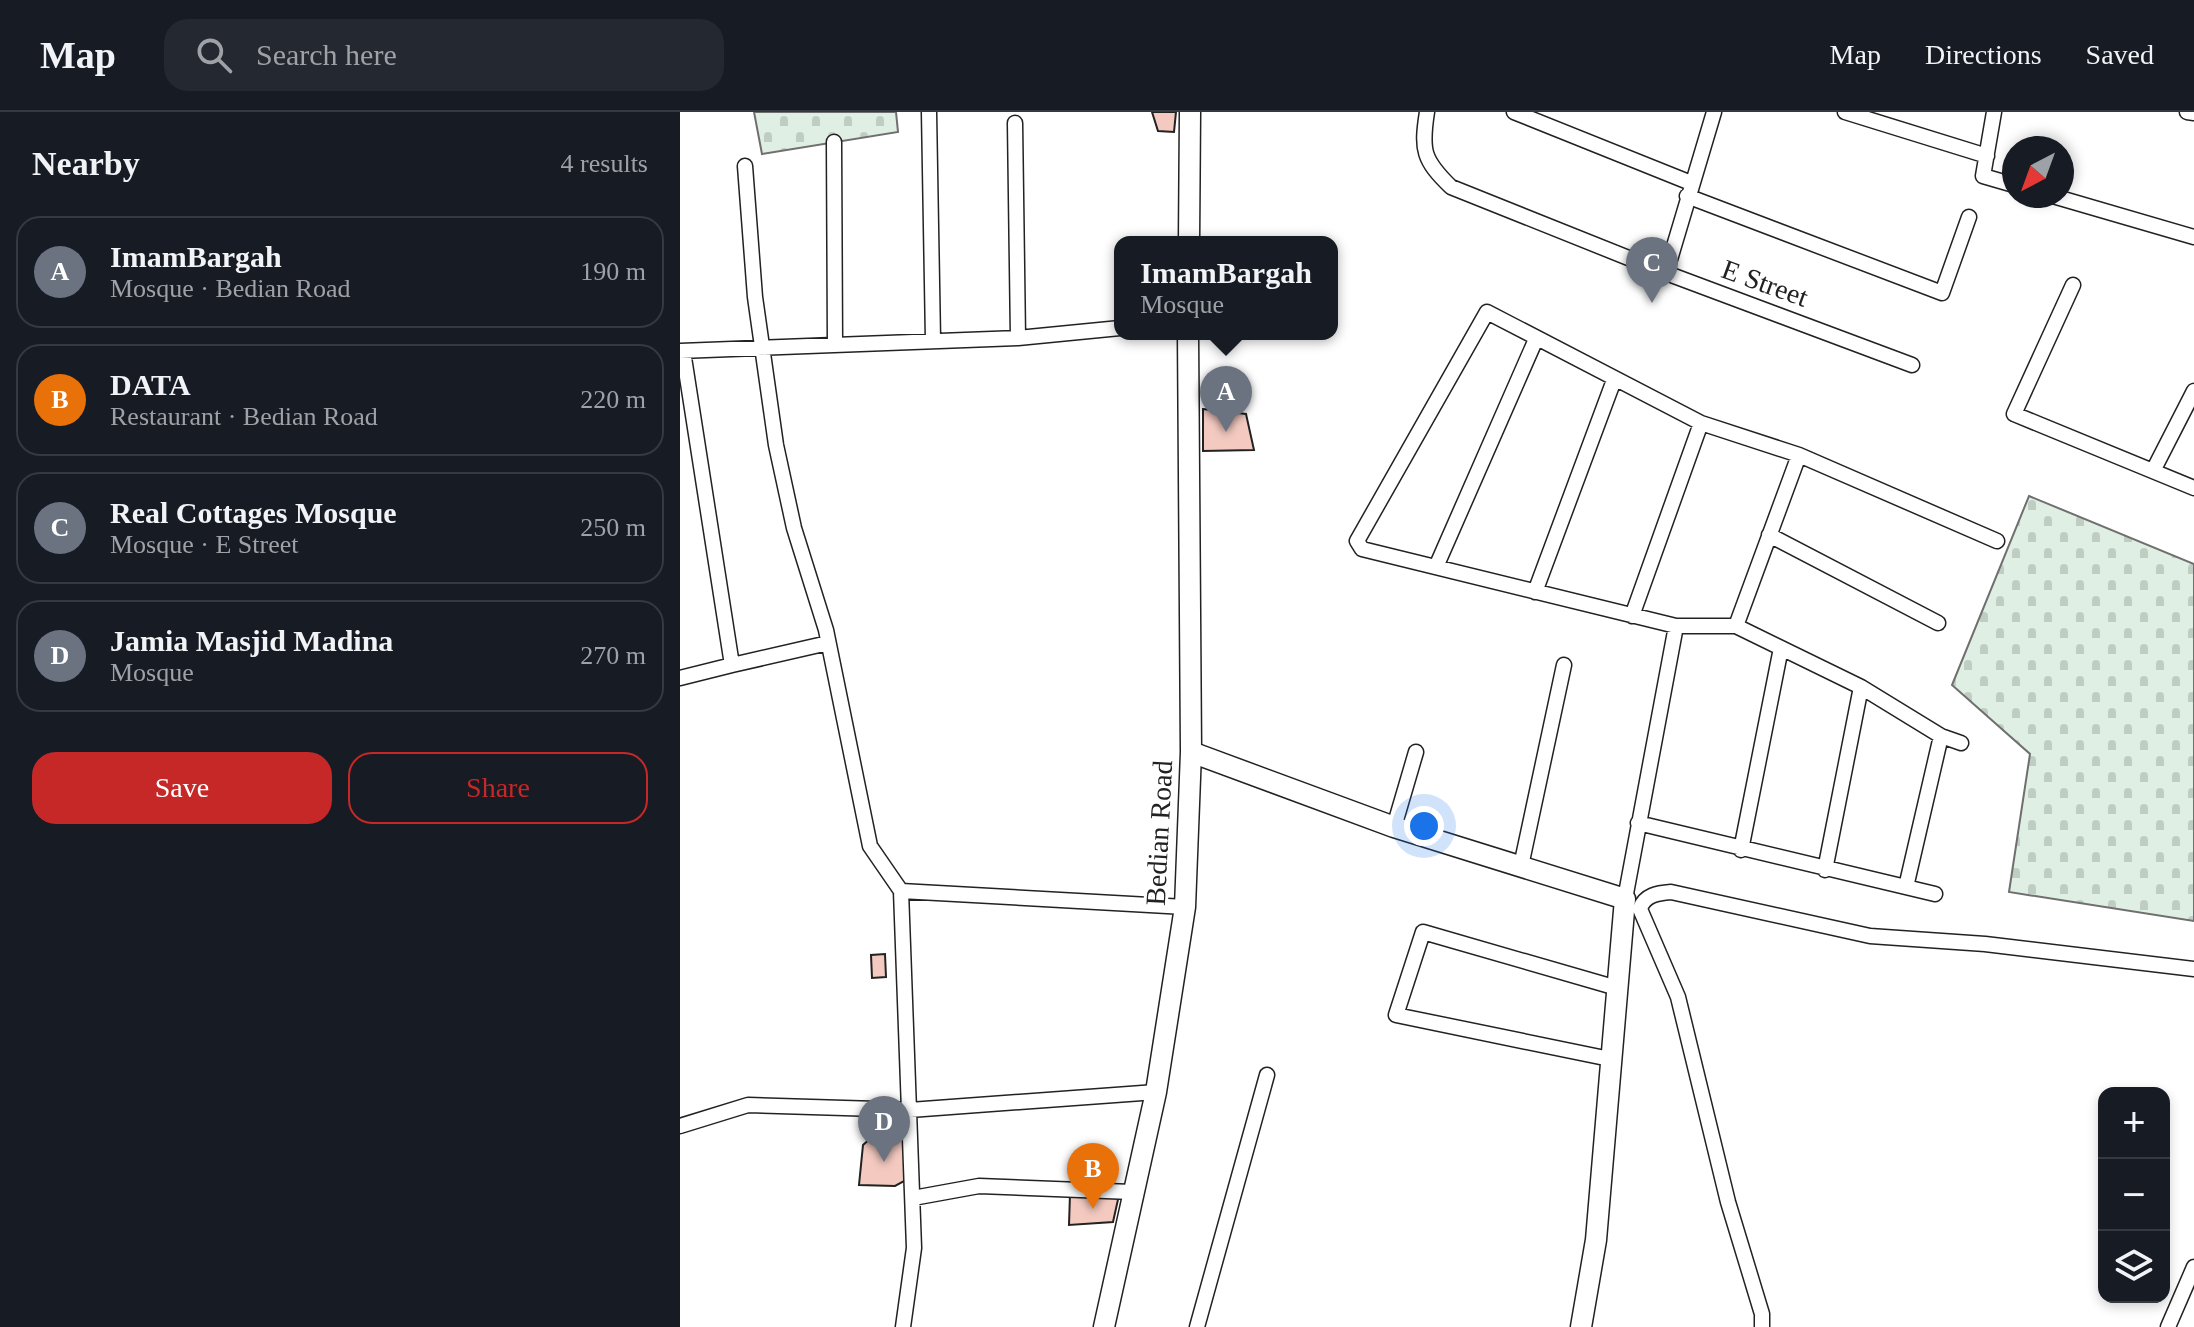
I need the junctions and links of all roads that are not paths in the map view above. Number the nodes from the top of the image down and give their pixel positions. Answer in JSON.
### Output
{"nodes":[{"id":1,"x":929,"y":112,"type":"edge"},
{"id":2,"x":1190,"y":112,"type":"edge"},
{"id":3,"x":1427,"y":112,"type":"edge"},
{"id":4,"x":1514,"y":112,"type":"edge"},
{"id":5,"x":1714,"y":112,"type":"edge"},
{"id":6,"x":1845,"y":112,"type":"edge"},
{"id":7,"x":1994,"y":112,"type":"edge"},
{"id":8,"x":2187,"y":112,"type":"edge"},
{"id":9,"x":2194,"y":113,"type":"edge"},
{"id":10,"x":1015,"y":123,"type":"dead end"},
{"id":11,"x":834,"y":142,"type":"dead end"},
{"id":12,"x":1987,"y":156,"type":"junction"},
{"id":13,"x":745,"y":166,"type":"dead end"},
{"id":14,"x":2002,"y":182,"type":"edge"},
{"id":15,"x":1689,"y":189,"type":"junction"},
{"id":16,"x":2074,"y":202,"type":"edge"},
{"id":17,"x":1969,"y":217,"type":"dead end"},
{"id":18,"x":1189,"y":236,"type":"edge"},
{"id":19,"x":2194,"y":237,"type":"edge"},
{"id":20,"x":1666,"y":273,"type":"junction"},
{"id":21,"x":2073,"y":285,"type":"dead end"},
{"id":22,"x":1114,"y":329,"type":"edge"},
{"id":23,"x":1018,"y":338,"type":"junction"},
{"id":24,"x":1536,"y":339,"type":"junction"},
{"id":25,"x":933,"y":340,"type":"junction"},
{"id":26,"x":1188,"y":340,"type":"edge"},
{"id":27,"x":835,"y":344,"type":"junction"},
{"id":28,"x":763,"y":346,"type":"junction"},
{"id":29,"x":682,"y":351,"type":"edge"},
{"id":30,"x":1912,"y":365,"type":"dead end"},
{"id":31,"x":1614,"y":380,"type":"junction"},
{"id":32,"x":2194,"y":391,"type":"edge"},
{"id":33,"x":1701,"y":423,"type":"junction"},
{"id":34,"x":1799,"y":455,"type":"junction"},
{"id":35,"x":2153,"y":471,"type":"junction"},
{"id":36,"x":2194,"y":488,"type":"edge"},
{"id":37,"x":1769,"y":535,"type":"junction"},
{"id":38,"x":1997,"y":541,"type":"dead end"},
{"id":39,"x":1436,"y":567,"type":"junction"},
{"id":40,"x":1535,"y":592,"type":"junction"},
{"id":41,"x":1632,"y":616,"type":"junction"},
{"id":42,"x":1938,"y":623,"type":"dead end"},
{"id":43,"x":1676,"y":626,"type":"junction"},
{"id":44,"x":1736,"y":626,"type":"junction"},
{"id":45,"x":828,"y":643,"type":"junction"},
{"id":46,"x":1781,"y":648,"type":"junction"},
{"id":47,"x":732,"y":665,"type":"junction"},
{"id":48,"x":1564,"y":665,"type":"dead end"},
{"id":49,"x":680,"y":678,"type":"edge"},
{"id":50,"x":1861,"y":687,"type":"junction"},
{"id":51,"x":1941,"y":736,"type":"junction"},
{"id":52,"x":1961,"y":743,"type":"dead end"},
{"id":53,"x":1191,"y":752,"type":"junction"},
{"id":54,"x":1416,"y":752,"type":"dead end"},
{"id":55,"x":1638,"y":823,"type":"junction"},
{"id":56,"x":1394,"y":827,"type":"junction"},
{"id":57,"x":1741,"y":850,"type":"junction"},
{"id":58,"x":1521,"y":866,"type":"junction"},
{"id":59,"x":1825,"y":870,"type":"junction"},
{"id":60,"x":1906,"y":887,"type":"junction"},
{"id":61,"x":901,"y":891,"type":"junction"},
{"id":62,"x":1935,"y":894,"type":"dead end"},
{"id":63,"x":1625,"y":899,"type":"junction"},
{"id":64,"x":1185,"y":907,"type":"junction"},
{"id":65,"x":2194,"y":969,"type":"edge"},
{"id":66,"x":1617,"y":988,"type":"junction"},
{"id":67,"x":1610,"y":1059,"type":"junction"},
{"id":68,"x":1267,"y":1075,"type":"dead end"},
{"id":69,"x":1156,"y":1092,"type":"junction"},
{"id":70,"x":910,"y":1110,"type":"junction"},
{"id":71,"x":680,"y":1126,"type":"edge"},
{"id":72,"x":1132,"y":1192,"type":"junction"},
{"id":73,"x":913,"y":1198,"type":"junction"},
{"id":74,"x":2194,"y":1267,"type":"edge"},
{"id":75,"x":903,"y":1327,"type":"edge"},
{"id":76,"x":1104,"y":1327,"type":"edge"},
{"id":77,"x":1197,"y":1327,"type":"edge"},
{"id":78,"x":1581,"y":1327,"type":"edge"},
{"id":79,"x":1762,"y":1327,"type":"edge"},
{"id":80,"x":2168,"y":1327,"type":"edge"}],
"edges":[{"from":1,"to":25,"type":"street"},
{"from":2,"to":18,"type":"main road"},
{"from":3,"to":20,"type":"street","name":"E Street"},
{"from":4,"to":15,"type":"street"},
{"from":5,"to":15,"type":"street"},
{"from":6,"to":12,"type":"street"},
{"from":7,"to":12,"type":"street"},
{"from":8,"to":9,"type":"street"},
{"from":10,"to":23,"type":"street"},
{"from":11,"to":27,"type":"street"},
{"from":12,"to":14,"type":"street"},
{"from":13,"to":28,"type":"street"},
{"from":15,"to":17,"type":"street"},
{"from":15,"to":20,"type":"street"},
{"from":16,"to":19,"type":"street"},
{"from":20,"to":30,"type":"street","name":"E Street"},
{"from":21,"to":35,"type":"street"},
{"from":22,"to":23,"type":"street"},
{"from":23,"to":25,"type":"street"},
{"from":24,"to":31,"type":"street"},
{"from":24,"to":39,"type":"street"},
{"from":24,"to":39,"type":"street"},
{"from":25,"to":27,"type":"street"},
{"from":26,"to":53,"type":"main road","name":"Bedian Road"},
{"from":27,"to":28,"type":"street"},
{"from":28,"to":29,"type":"street"},
{"from":28,"to":45,"type":"street"},
{"from":29,"to":47,"type":"street"},
{"from":31,"to":33,"type":"street"},
{"from":31,"to":40,"type":"street"},
{"from":32,"to":35,"type":"street"},
{"from":33,"to":34,"type":"street"},
{"from":33,"to":41,"type":"street"},
{"from":34,"to":37,"type":"street"},
{"from":34,"to":38,"type":"street"},
{"from":35,"to":36,"type":"street"},
{"from":37,"to":42,"type":"street"},
{"from":37,"to":44,"type":"street"},
{"from":39,"to":40,"type":"street"},
{"from":40,"to":41,"type":"street"},
{"from":41,"to":43,"type":"street"},
{"from":43,"to":44,"type":"street"},
{"from":43,"to":55,"type":"street"},
{"from":44,"to":46,"type":"street"},
{"from":45,"to":47,"type":"street"},
{"from":45,"to":61,"type":"street"},
{"from":46,"to":50,"type":"street"},
{"from":46,"to":57,"type":"street"},
{"from":47,"to":49,"type":"street"},
{"from":48,"to":58,"type":"street"},
{"from":50,"to":51,"type":"street"},
{"from":50,"to":59,"type":"street"},
{"from":51,"to":52,"type":"street"},
{"from":51,"to":60,"type":"street"},
{"from":53,"to":56,"type":"main road"},
{"from":53,"to":64,"type":"main road","name":"Bedian Road"},
{"from":54,"to":56,"type":"street"},
{"from":55,"to":57,"type":"street"},
{"from":55,"to":63,"type":"street"},
{"from":56,"to":58,"type":"main road"},
{"from":57,"to":59,"type":"street"},
{"from":58,"to":63,"type":"main road"},
{"from":59,"to":60,"type":"street"},
{"from":60,"to":62,"type":"street"},
{"from":61,"to":64,"type":"street"},
{"from":61,"to":70,"type":"street"},
{"from":63,"to":66,"type":"main road"},
{"from":64,"to":69,"type":"main road","name":"Bedian Road"},
{"from":65,"to":79,"type":"street"},
{"from":66,"to":67,"type":"main road"},
{"from":66,"to":67,"type":"street"},
{"from":67,"to":78,"type":"main road"},
{"from":68,"to":77,"type":"street"},
{"from":69,"to":70,"type":"street"},
{"from":69,"to":72,"type":"main road","name":"Bedian Road"},
{"from":70,"to":71,"type":"street"},
{"from":70,"to":73,"type":"street"},
{"from":72,"to":73,"type":"street"},
{"from":72,"to":76,"type":"main road","name":"Bedian Road"},
{"from":73,"to":75,"type":"street"},
{"from":74,"to":80,"type":"street"}]}
